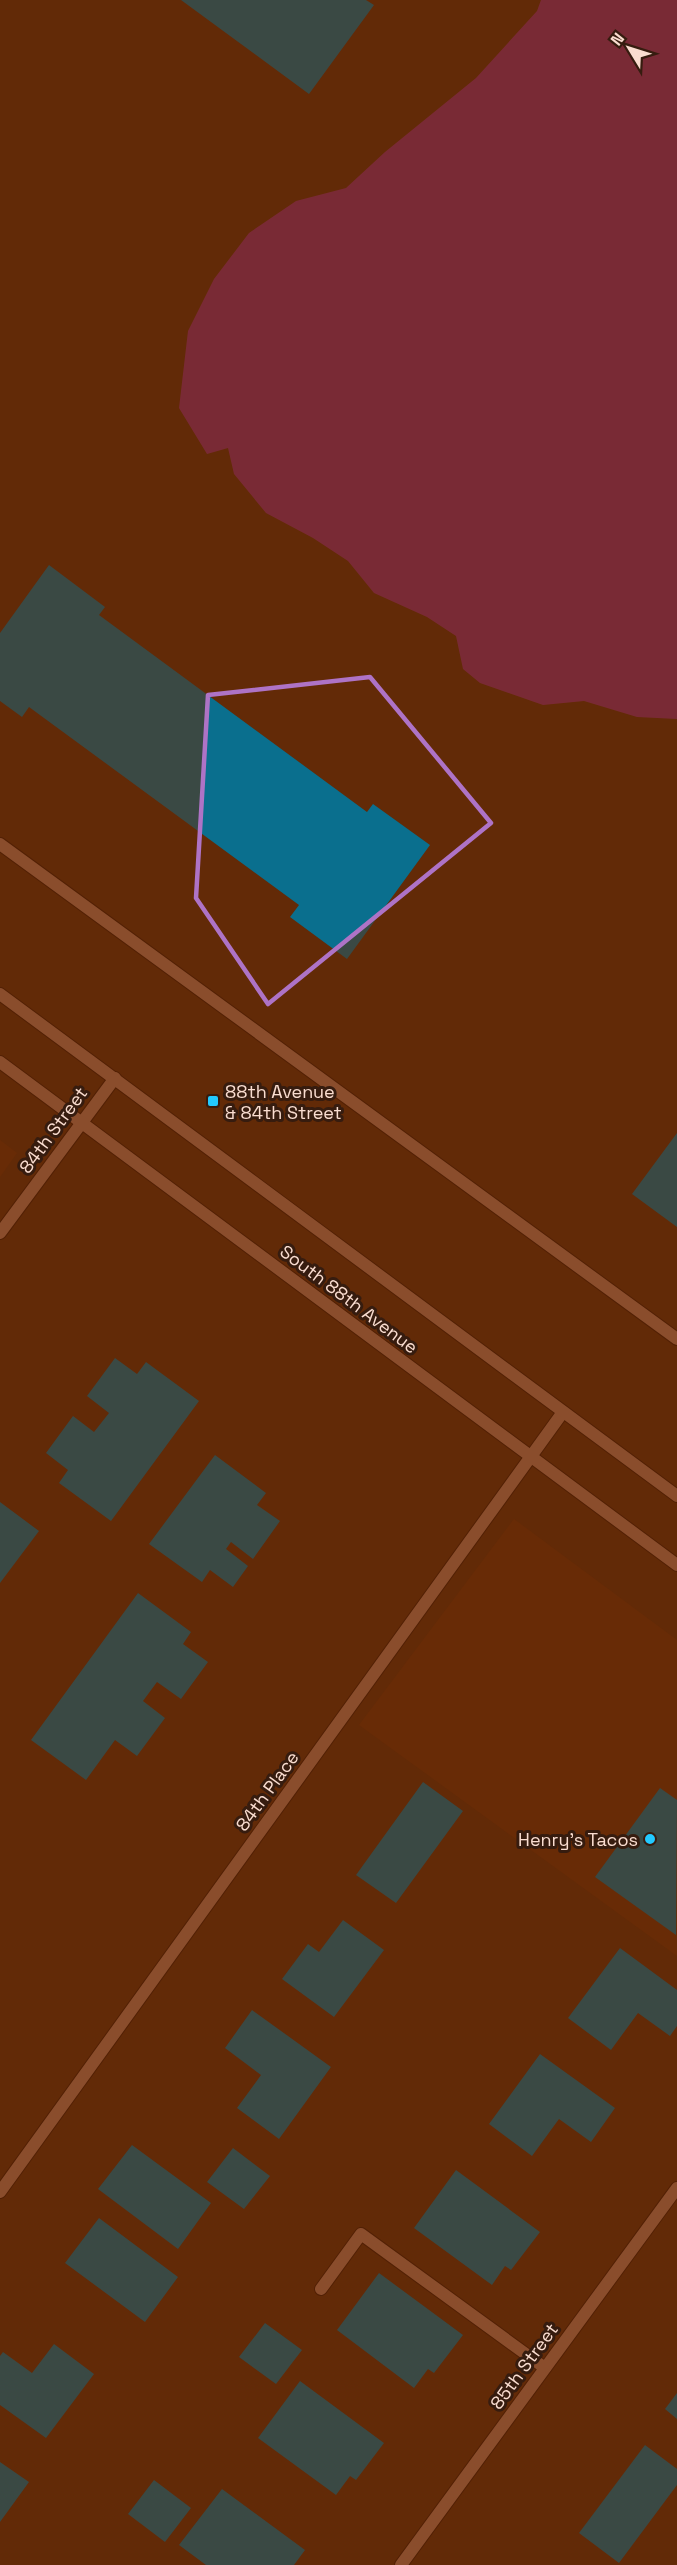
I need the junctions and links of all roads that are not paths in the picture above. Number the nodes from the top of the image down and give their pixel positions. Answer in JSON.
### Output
{"nodes":[{"id":1,"x":0,"y":844,"type":"edge"},
{"id":2,"x":0,"y":994,"type":"edge"},
{"id":3,"x":0,"y":1062,"type":"edge"},
{"id":4,"x":115,"y":1078,"type":"junction"},
{"id":5,"x":81,"y":1123,"type":"junction"},
{"id":6,"x":0,"y":1233,"type":"edge"},
{"id":7,"x":677,"y":1339,"type":"edge"},
{"id":8,"x":563,"y":1412,"type":"junction"},
{"id":9,"x":531,"y":1456,"type":"junction"},
{"id":10,"x":677,"y":1496,"type":"edge"},
{"id":11,"x":677,"y":1565,"type":"edge"},
{"id":12,"x":677,"y":2188,"type":"edge"},
{"id":13,"x":0,"y":2192,"type":"edge"},
{"id":14,"x":321,"y":2289,"type":"dead end"},
{"id":15,"x":545,"y":2368,"type":"junction"},
{"id":16,"x":401,"y":2565,"type":"edge"}],
"edges":[{"from":1,"to":7,"type":"street"},
{"from":2,"to":4,"type":"street","name":"South 88th Avenue"},
{"from":3,"to":5,"type":"street","name":"South 88th Avenue"},
{"from":4,"to":5,"type":"street","name":"84th Street"},
{"from":4,"to":8,"type":"street","name":"South 88th Avenue"},
{"from":5,"to":6,"type":"street","name":"84th Street"},
{"from":5,"to":9,"type":"street","name":"South 88th Avenue"},
{"from":8,"to":9,"type":"street","name":"84th Place"},
{"from":8,"to":10,"type":"street","name":"South 88th Avenue"},
{"from":9,"to":11,"type":"street","name":"South 88th Avenue"},
{"from":9,"to":13,"type":"street","name":"84th Place"},
{"from":12,"to":15,"type":"street","name":"85th Street"},
{"from":14,"to":15,"type":"street"},
{"from":15,"to":16,"type":"street","name":"85th Street"}]}
